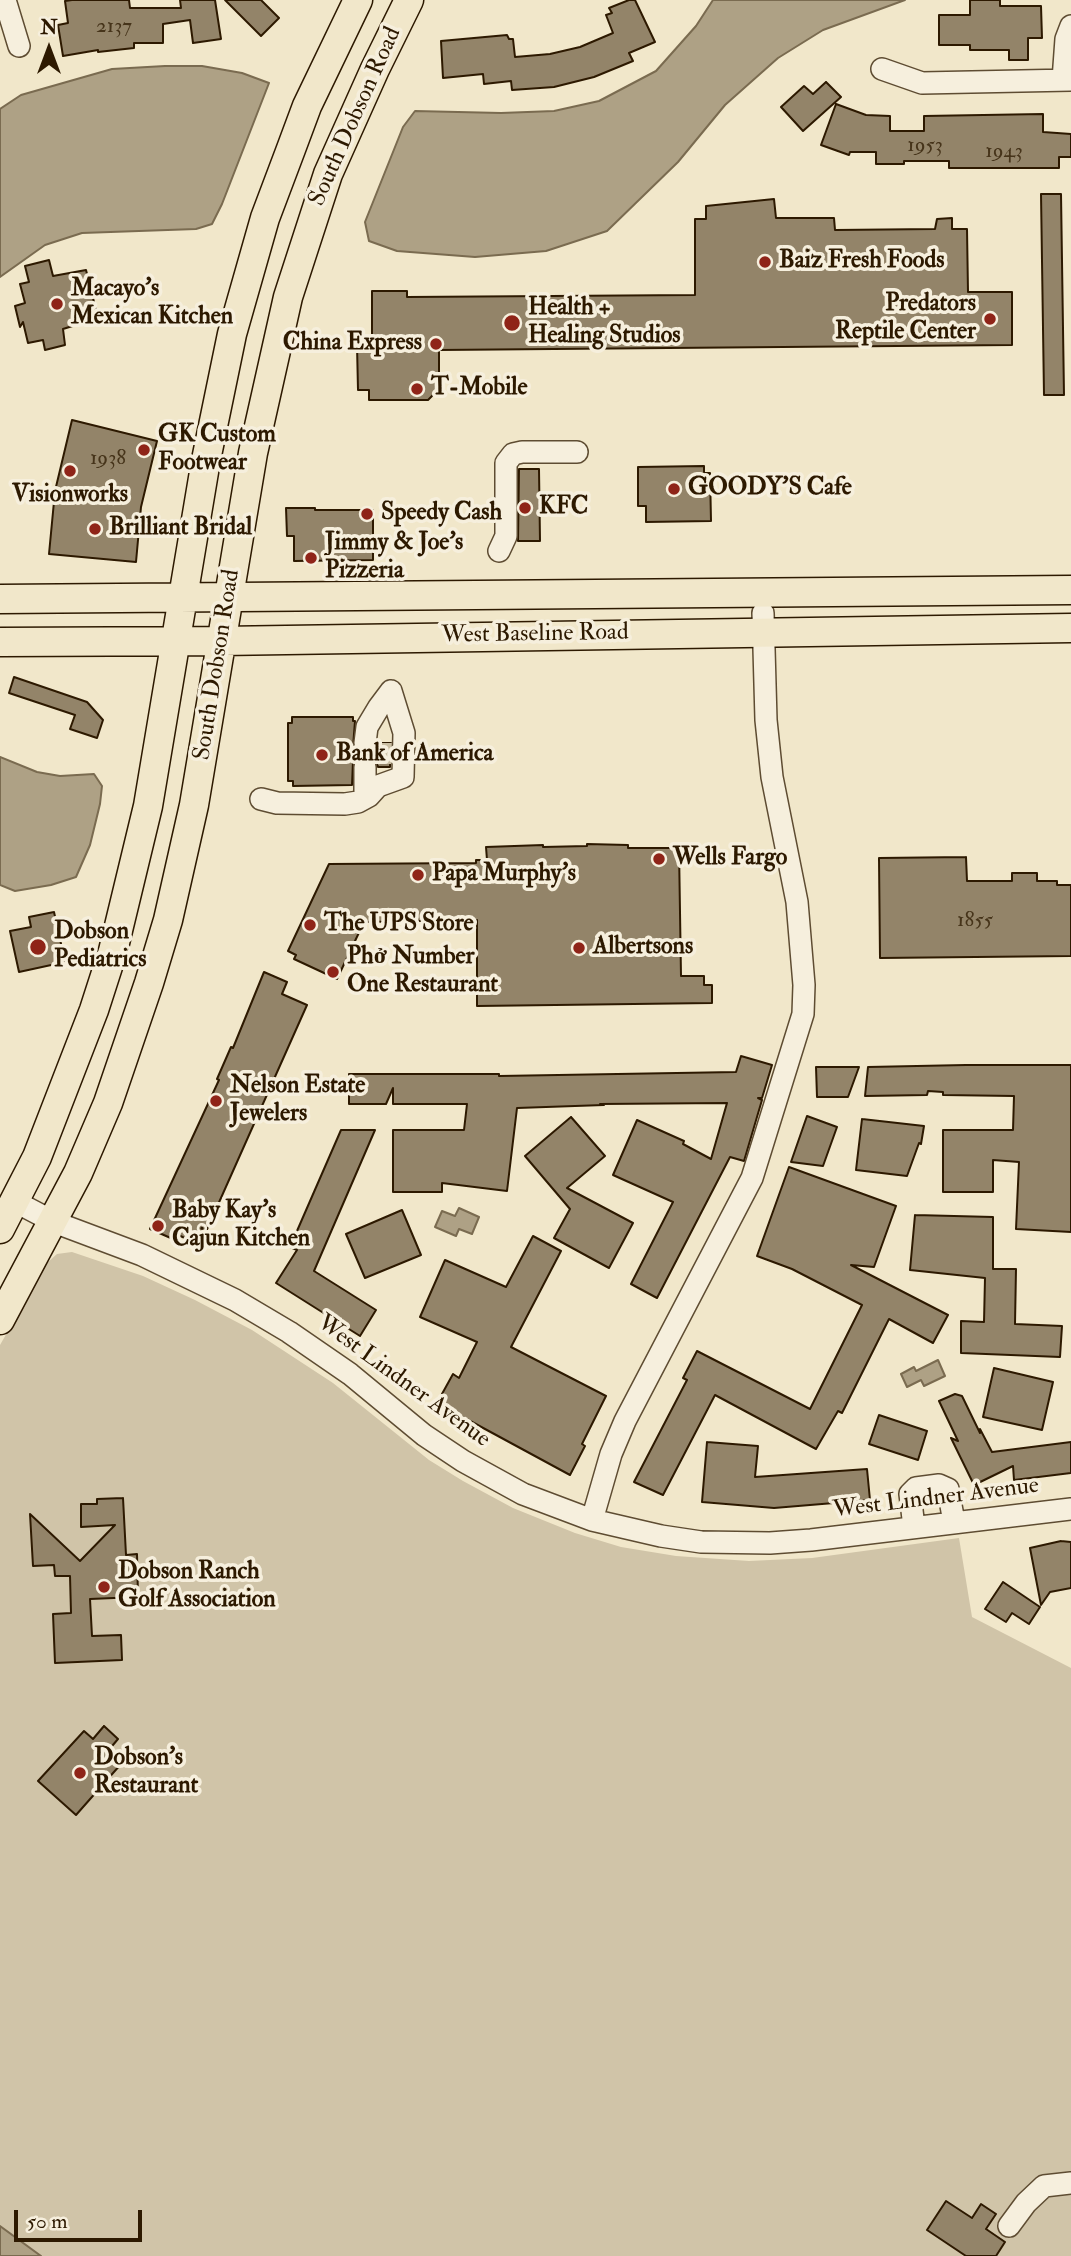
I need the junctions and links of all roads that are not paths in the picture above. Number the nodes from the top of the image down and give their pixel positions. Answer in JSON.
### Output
{"nodes":[{"id":1,"x":5,"y":0,"type":"edge"},
{"id":2,"x":358,"y":0,"type":"edge"},
{"id":3,"x":409,"y":0,"type":"edge"},
{"id":4,"x":1071,"y":26,"type":"edge"},
{"id":5,"x":19,"y":46,"type":"dead end"},
{"id":6,"x":881,"y":69,"type":"dead end"},
{"id":7,"x":1067,"y":80,"type":"edge"},
{"id":8,"x":257,"y":246,"type":"junction"},
{"id":9,"x":299,"y":259,"type":"junction"},
{"id":10,"x":577,"y":452,"type":"dead end"},
{"id":11,"x":499,"y":551,"type":"dead end"},
{"id":12,"x":1071,"y":590,"type":"edge"},
{"id":13,"x":183,"y":596,"type":"junction"},
{"id":14,"x":229,"y":596,"type":"junction"},
{"id":15,"x":0,"y":599,"type":"edge"},
{"id":16,"x":763,"y":622,"type":"junction"},
{"id":17,"x":1071,"y":628,"type":"edge"},
{"id":18,"x":176,"y":641,"type":"junction"},
{"id":19,"x":221,"y":641,"type":"junction"},
{"id":20,"x":0,"y":642,"type":"edge"},
{"id":21,"x":377,"y":743,"type":"tunnel mouth"},
{"id":22,"x":261,"y":799,"type":"dead end"},
{"id":23,"x":14,"y":1201,"type":"junction"},
{"id":24,"x":54,"y":1222,"type":"junction"},
{"id":25,"x":0,"y":1229,"type":"edge"},
{"id":26,"x":0,"y":1320,"type":"edge"},
{"id":27,"x":1071,"y":1509,"type":"edge"},
{"id":28,"x":592,"y":1520,"type":"junction"},
{"id":29,"x":954,"y":1522,"type":"junction"},
{"id":30,"x":914,"y":1527,"type":"junction"},
{"id":31,"x":1071,"y":2183,"type":"edge"},
{"id":32,"x":1009,"y":2226,"type":"dead end"}],
"edges":[{"from":1,"to":5,"type":"street"},
{"from":2,"to":8,"type":"main road","name":"South Dobson Road"},
{"from":3,"to":9,"type":"main road","name":"South Dobson Road"},
{"from":4,"to":7,"type":"street"},
{"from":6,"to":7,"type":"street"},
{"from":8,"to":9,"type":"main road"},
{"from":8,"to":13,"type":"main road","name":"South Dobson Road"},
{"from":9,"to":14,"type":"main road","name":"South Dobson Road"},
{"from":10,"to":11,"type":"street"},
{"from":12,"to":14,"type":"main road","name":"West Baseline Road"},
{"from":13,"to":14,"type":"main road","name":"West Baseline Road"},
{"from":13,"to":15,"type":"main road","name":"West Baseline Road"},
{"from":13,"to":18,"type":"main road","name":"South Dobson Road"},
{"from":14,"to":19,"type":"main road","name":"South Dobson Road"},
{"from":16,"to":17,"type":"main road","name":"West Baseline Road"},
{"from":16,"to":19,"type":"main road","name":"West Baseline Road"},
{"from":16,"to":28,"type":"street"},
{"from":18,"to":19,"type":"main road","name":"West Baseline Road"},
{"from":18,"to":20,"type":"main road","name":"West Baseline Road"},
{"from":18,"to":23,"type":"main road","name":"South Dobson Road"},
{"from":19,"to":24,"type":"main road","name":"South Dobson Road"},
{"from":21,"to":22,"type":"street"},
{"from":23,"to":24,"type":"street","name":"West Lindner Avenue"},
{"from":23,"to":25,"type":"main road","name":"South Dobson Road"},
{"from":24,"to":26,"type":"main road","name":"South Dobson Road"},
{"from":24,"to":28,"type":"street","name":"West Lindner Avenue"},
{"from":27,"to":29,"type":"street","name":"West Lindner Avenue"},
{"from":28,"to":30,"type":"street","name":"West Lindner Avenue"},
{"from":29,"to":30,"type":"street","name":"West Lindner Avenue"},
{"from":29,"to":30,"type":"street"},
{"from":31,"to":32,"type":"street"}]}
